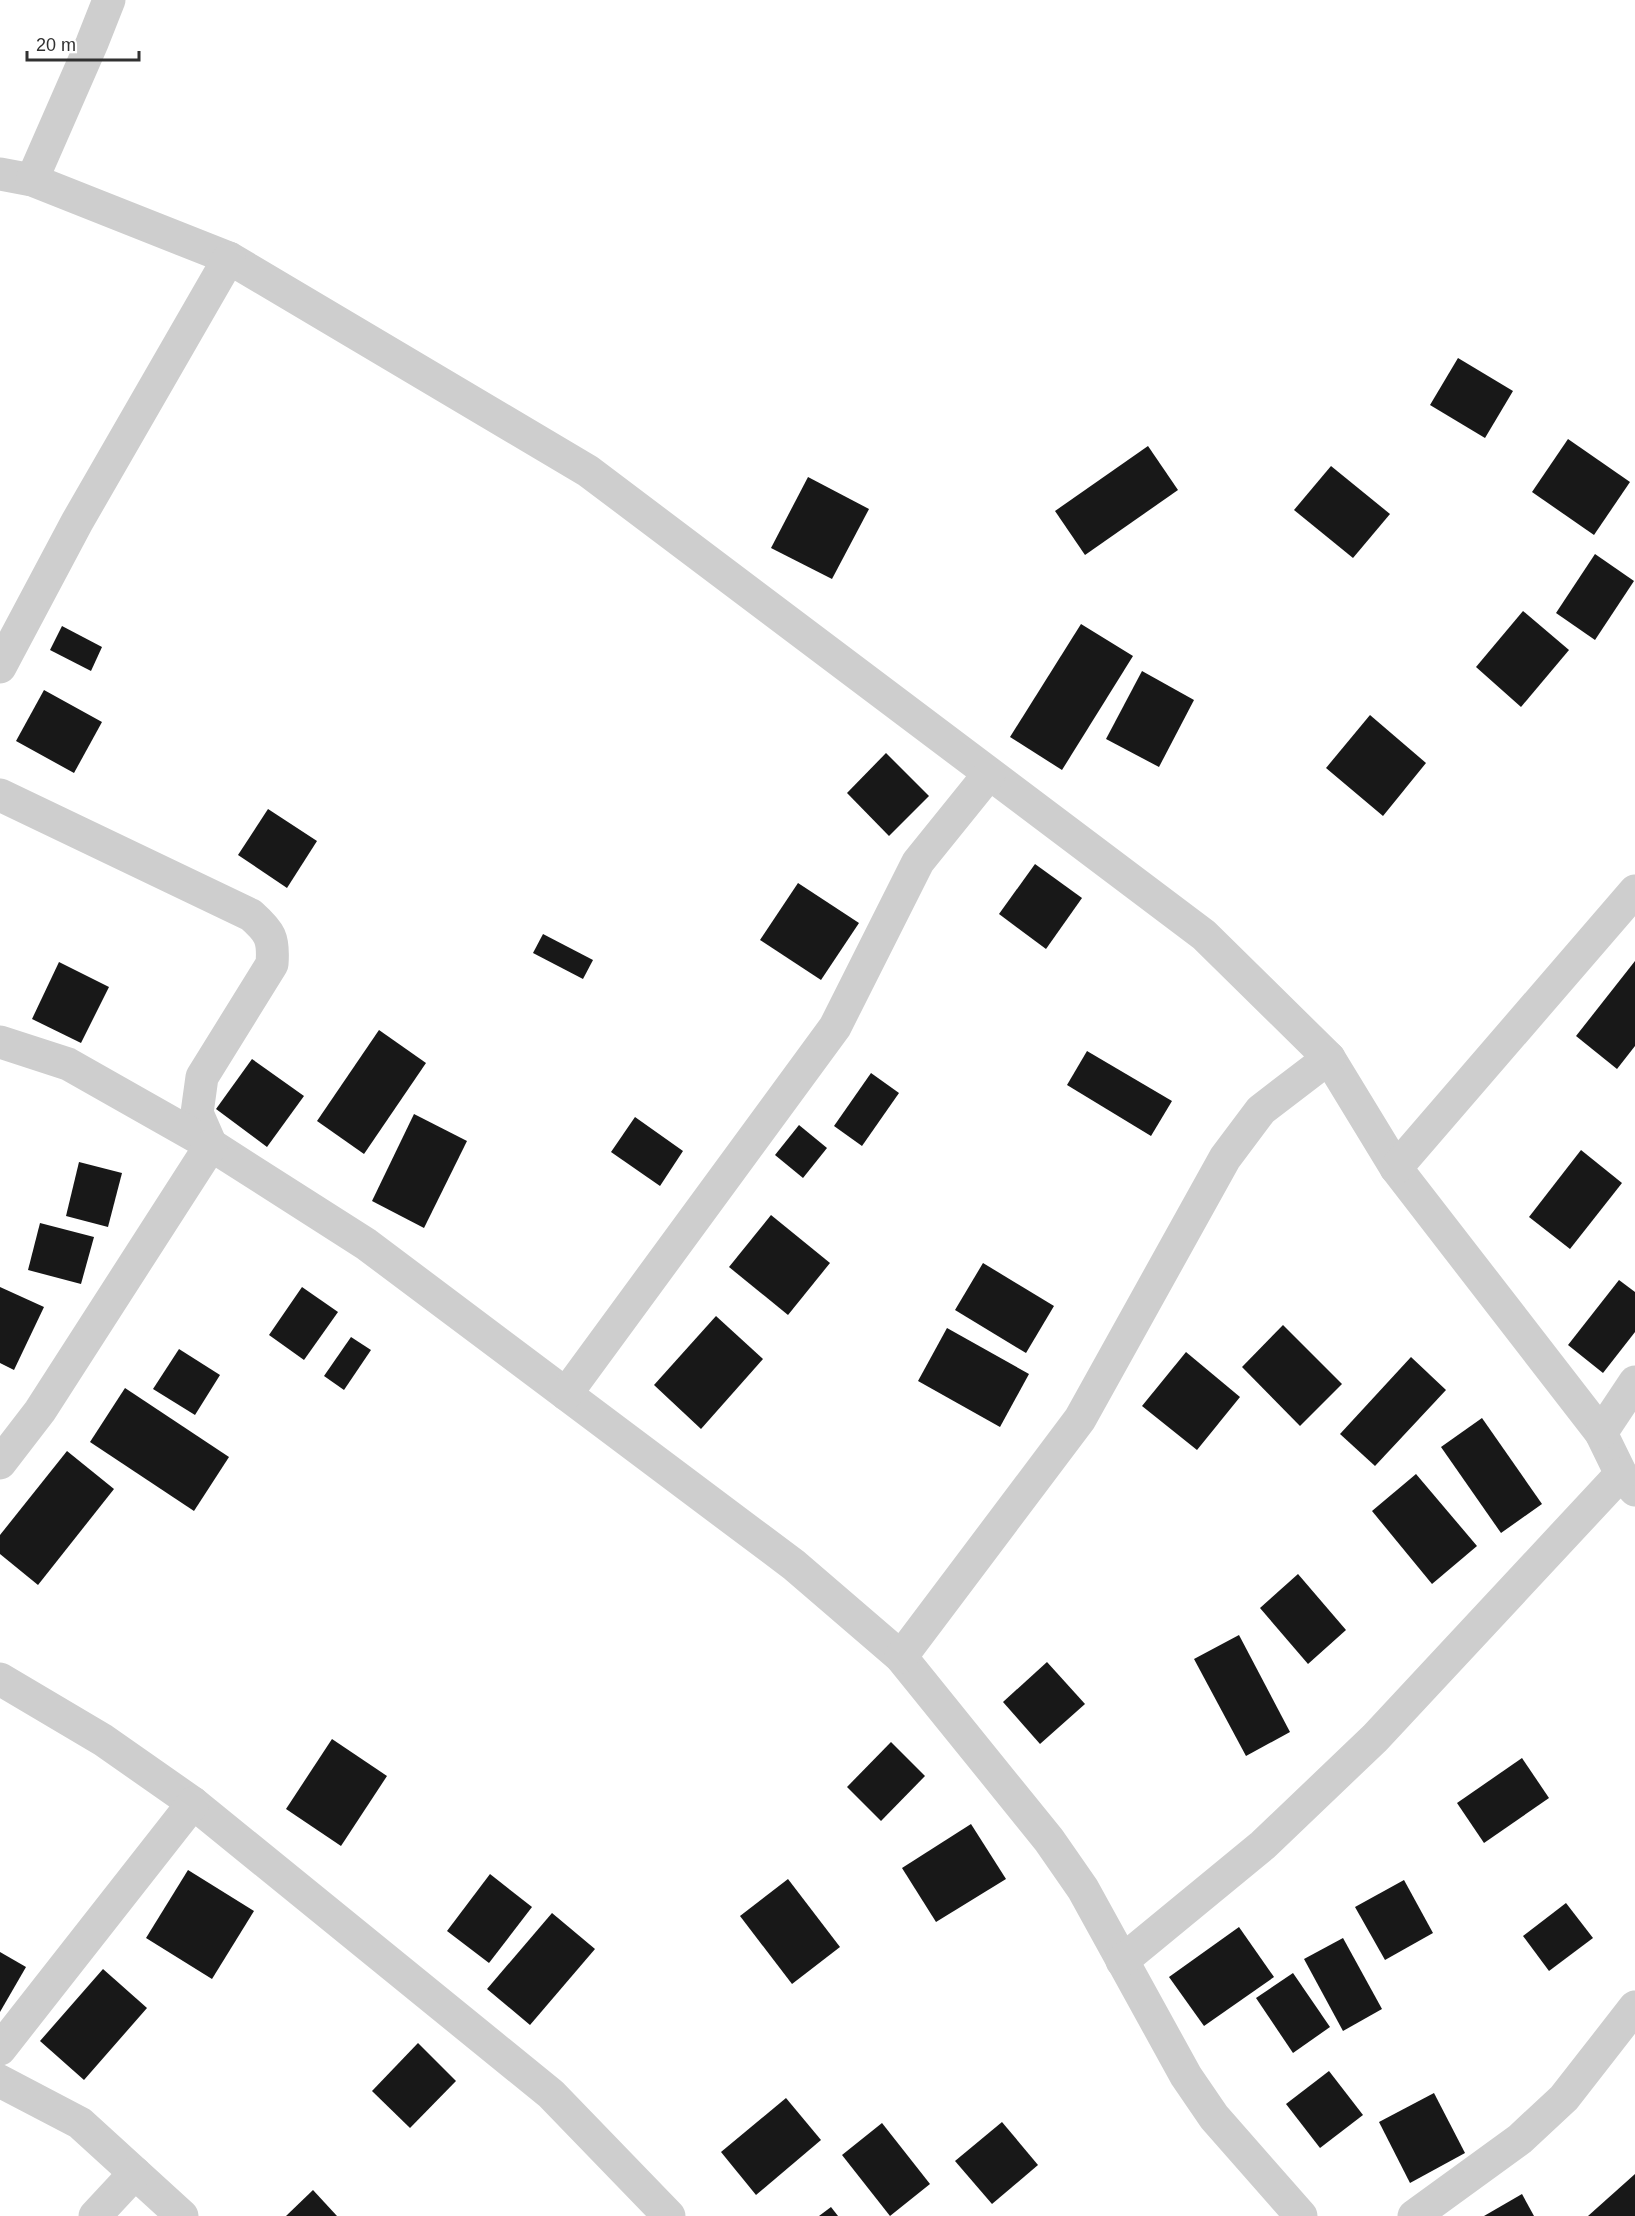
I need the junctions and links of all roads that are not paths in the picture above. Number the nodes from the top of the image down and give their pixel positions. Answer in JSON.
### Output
{"nodes":[{"id":1,"x":109,"y":0,"type":"edge"},
{"id":2,"x":0,"y":174,"type":"edge"},
{"id":3,"x":32,"y":180,"type":"junction"},
{"id":4,"x":229,"y":258,"type":"junction"},
{"id":5,"x":0,"y":667,"type":"edge"},
{"id":6,"x":989,"y":774,"type":"junction"},
{"id":7,"x":0,"y":795,"type":"edge"},
{"id":8,"x":1635,"y":891,"type":"edge"},
{"id":9,"x":0,"y":1042,"type":"edge"},
{"id":10,"x":1329,"y":1058,"type":"junction"},
{"id":11,"x":211,"y":1145,"type":"junction"},
{"id":12,"x":1396,"y":1168,"type":"junction"},
{"id":13,"x":1635,"y":1382,"type":"edge"},
{"id":14,"x":566,"y":1394,"type":"junction"},
{"id":15,"x":1601,"y":1433,"type":"junction"},
{"id":16,"x":0,"y":1463,"type":"edge"},
{"id":17,"x":1628,"y":1482,"type":"edge"},
{"id":18,"x":902,"y":1657,"type":"junction"},
{"id":19,"x":0,"y":1679,"type":"edge"},
{"id":20,"x":193,"y":1803,"type":"junction"},
{"id":21,"x":1122,"y":1961,"type":"junction"},
{"id":22,"x":1635,"y":2007,"type":"edge"},
{"id":23,"x":0,"y":2049,"type":"edge"},
{"id":24,"x":0,"y":2081,"type":"edge"},
{"id":25,"x":135,"y":2173,"type":"junction"},
{"id":26,"x":95,"y":2216,"type":"edge"},
{"id":27,"x":182,"y":2216,"type":"edge"},
{"id":28,"x":669,"y":2216,"type":"edge"},
{"id":29,"x":1300,"y":2216,"type":"edge"},
{"id":30,"x":1414,"y":2216,"type":"edge"}],
"edges":[{"from":1,"to":3,"type":"street"},
{"from":2,"to":3,"type":"street"},
{"from":3,"to":4,"type":"street"},
{"from":4,"to":5,"type":"street"},
{"from":4,"to":6,"type":"street"},
{"from":6,"to":10,"type":"street"},
{"from":6,"to":14,"type":"street"},
{"from":7,"to":11,"type":"street"},
{"from":8,"to":12,"type":"street"},
{"from":9,"to":11,"type":"street"},
{"from":10,"to":12,"type":"street"},
{"from":10,"to":18,"type":"street"},
{"from":11,"to":14,"type":"street"},
{"from":11,"to":16,"type":"street"},
{"from":12,"to":15,"type":"street"},
{"from":13,"to":15,"type":"street"},
{"from":14,"to":18,"type":"street"},
{"from":15,"to":17,"type":"street"},
{"from":17,"to":21,"type":"street"},
{"from":18,"to":21,"type":"street"},
{"from":19,"to":20,"type":"street"},
{"from":20,"to":23,"type":"street"},
{"from":20,"to":28,"type":"street"},
{"from":21,"to":29,"type":"street"},
{"from":22,"to":30,"type":"street"},
{"from":24,"to":25,"type":"street"},
{"from":25,"to":26,"type":"street"},
{"from":25,"to":27,"type":"street"}]}
